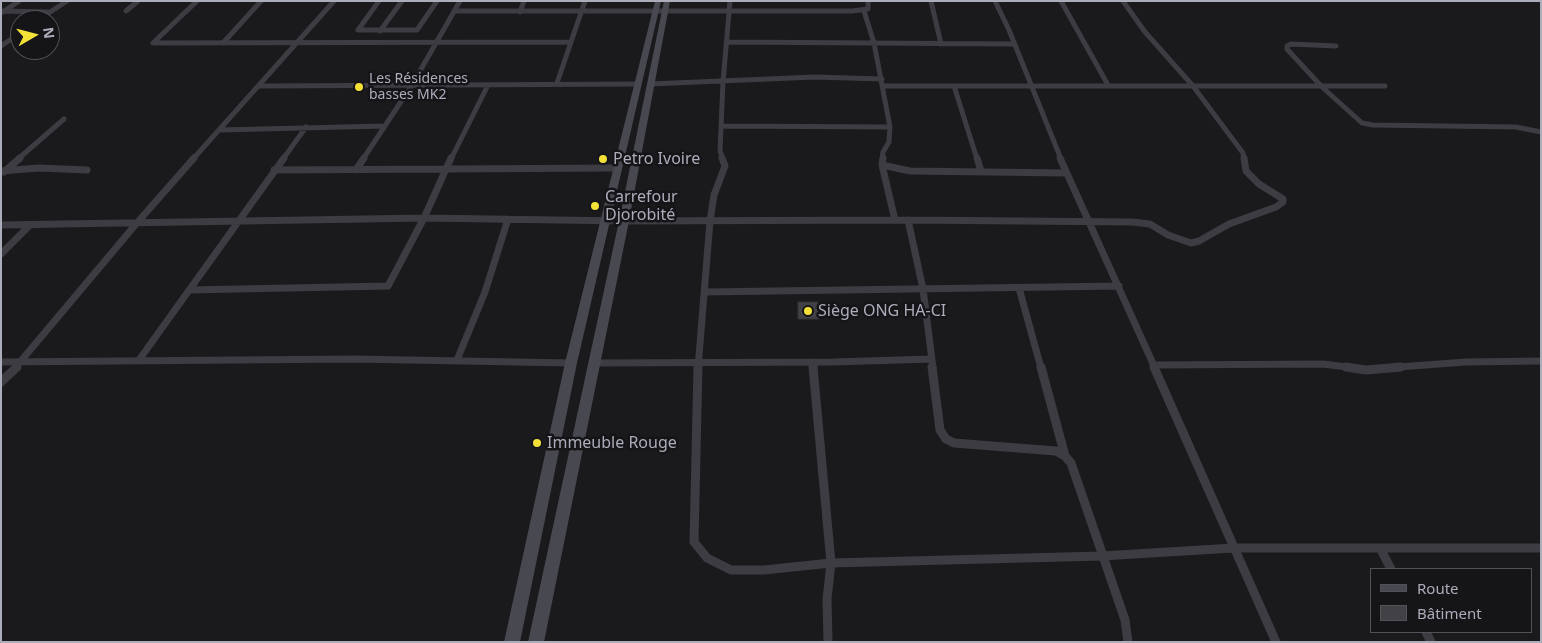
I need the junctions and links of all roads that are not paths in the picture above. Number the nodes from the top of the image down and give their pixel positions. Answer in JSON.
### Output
{"nodes":[{"id":1,"x":19,"y":1,"type":"edge"},
{"id":2,"x":66,"y":1,"type":"edge"},
{"id":3,"x":138,"y":1,"type":"edge"},
{"id":4,"x":197,"y":1,"type":"edge"},
{"id":5,"x":261,"y":1,"type":"edge"},
{"id":6,"x":334,"y":1,"type":"edge"},
{"id":7,"x":379,"y":1,"type":"edge"},
{"id":8,"x":402,"y":1,"type":"edge"},
{"id":9,"x":437,"y":1,"type":"edge"},
{"id":10,"x":460,"y":1,"type":"edge"},
{"id":11,"x":524,"y":1,"type":"edge"},
{"id":12,"x":585,"y":1,"type":"edge"},
{"id":13,"x":730,"y":1,"type":"edge"},
{"id":14,"x":795,"y":1,"type":"edge"},
{"id":15,"x":868,"y":1,"type":"edge"},
{"id":16,"x":931,"y":1,"type":"edge"},
{"id":17,"x":995,"y":1,"type":"edge"},
{"id":18,"x":1061,"y":1,"type":"edge"},
{"id":19,"x":1123,"y":1,"type":"edge"},
{"id":20,"x":662,"y":7,"type":"edge"},
{"id":21,"x":52,"y":10,"type":"edge"},
{"id":22,"x":126,"y":11,"type":"dead end"},
{"id":23,"x":454,"y":11,"type":"junction"},
{"id":24,"x":582,"y":11,"type":"junction"},
{"id":25,"x":795,"y":11,"type":"junction"},
{"id":26,"x":864,"y":11,"type":"junction"},
{"id":27,"x":2,"y":12,"type":"edge"},
{"id":28,"x":520,"y":12,"type":"junction"},
{"id":29,"x":730,"y":12,"type":"junction"},
{"id":30,"x":380,"y":31,"type":"junction"},
{"id":31,"x":298,"y":42,"type":"junction"},
{"id":32,"x":571,"y":42,"type":"junction"},
{"id":33,"x":726,"y":42,"type":"junction"},
{"id":34,"x":222,"y":43,"type":"junction"},
{"id":35,"x":436,"y":43,"type":"junction"},
{"id":36,"x":874,"y":43,"type":"junction"},
{"id":37,"x":941,"y":44,"type":"junction"},
{"id":38,"x":1014,"y":44,"type":"junction"},
{"id":39,"x":1336,"y":46,"type":"dead end"},
{"id":40,"x":882,"y":79,"type":"junction"},
{"id":41,"x":723,"y":82,"type":"junction"},
{"id":42,"x":557,"y":83,"type":"junction"},
{"id":43,"x":645,"y":84,"type":"junction"},
{"id":44,"x":412,"y":85,"type":"junction"},
{"id":45,"x":488,"y":85,"type":"junction"},
{"id":46,"x":1030,"y":85,"type":"junction"},
{"id":47,"x":1108,"y":85,"type":"junction"},
{"id":48,"x":260,"y":86,"type":"junction"},
{"id":49,"x":884,"y":86,"type":"junction"},
{"id":50,"x":954,"y":86,"type":"junction"},
{"id":51,"x":1193,"y":86,"type":"junction"},
{"id":52,"x":1384,"y":86,"type":"dead end"},
{"id":53,"x":1322,"y":87,"type":"junction"},
{"id":54,"x":64,"y":119,"type":"dead end"},
{"id":55,"x":384,"y":126,"type":"junction"},
{"id":56,"x":722,"y":126,"type":"junction"},
{"id":57,"x":306,"y":127,"type":"junction"},
{"id":58,"x":890,"y":127,"type":"junction"},
{"id":59,"x":220,"y":130,"type":"junction"},
{"id":60,"x":1541,"y":132,"type":"edge"},
{"id":61,"x":882,"y":165,"type":"junction"},
{"id":62,"x":618,"y":168,"type":"junction"},
{"id":63,"x":446,"y":169,"type":"junction"},
{"id":64,"x":87,"y":170,"type":"dead end"},
{"id":65,"x":274,"y":170,"type":"junction"},
{"id":66,"x":356,"y":170,"type":"junction"},
{"id":67,"x":980,"y":171,"type":"junction"},
{"id":68,"x":2,"y":172,"type":"edge"},
{"id":69,"x":1066,"y":173,"type":"junction"},
{"id":70,"x":424,"y":218,"type":"junction"},
{"id":71,"x":508,"y":219,"type":"junction"},
{"id":72,"x":895,"y":220,"type":"junction"},
{"id":73,"x":908,"y":220,"type":"junction"},
{"id":74,"x":606,"y":221,"type":"junction"},
{"id":75,"x":624,"y":221,"type":"junction"},
{"id":76,"x":710,"y":221,"type":"junction"},
{"id":77,"x":237,"y":222,"type":"junction"},
{"id":78,"x":1090,"y":223,"type":"junction"},
{"id":79,"x":136,"y":224,"type":"junction"},
{"id":80,"x":1,"y":225,"type":"edge"},
{"id":81,"x":30,"y":225,"type":"junction"},
{"id":82,"x":1,"y":254,"type":"edge"},
{"id":83,"x":1119,"y":286,"type":"junction"},
{"id":84,"x":1019,"y":288,"type":"junction"},
{"id":85,"x":923,"y":289,"type":"junction"},
{"id":86,"x":189,"y":290,"type":"junction"},
{"id":87,"x":705,"y":292,"type":"junction"},
{"id":88,"x":931,"y":359,"type":"junction"},
{"id":89,"x":139,"y":360,"type":"junction"},
{"id":90,"x":458,"y":360,"type":"junction"},
{"id":91,"x":698,"y":361,"type":"junction"},
{"id":92,"x":1541,"y":361,"type":"edge"},
{"id":93,"x":1,"y":362,"type":"edge"},
{"id":94,"x":22,"y":362,"type":"junction"},
{"id":95,"x":813,"y":362,"type":"junction"},
{"id":96,"x":571,"y":363,"type":"junction"},
{"id":97,"x":593,"y":363,"type":"junction"},
{"id":98,"x":1153,"y":365,"type":"junction"},
{"id":99,"x":1,"y":382,"type":"edge"},
{"id":100,"x":1065,"y":456,"type":"junction"},
{"id":101,"x":1233,"y":548,"type":"junction"},
{"id":102,"x":1380,"y":548,"type":"junction"},
{"id":103,"x":1541,"y":548,"type":"edge"},
{"id":104,"x":1102,"y":556,"type":"junction"},
{"id":105,"x":831,"y":563,"type":"junction"},
{"id":106,"x":1390,"y":568,"type":"edge"},
{"id":107,"x":512,"y":642,"type":"edge"},
{"id":108,"x":536,"y":642,"type":"edge"},
{"id":109,"x":828,"y":642,"type":"edge"},
{"id":110,"x":1128,"y":642,"type":"edge"},
{"id":111,"x":1276,"y":642,"type":"edge"}],
"edges":[{"from":1,"to":27,"type":"street"},
{"from":2,"to":21,"type":"street"},
{"from":3,"to":22,"type":"street"},
{"from":4,"to":34,"type":"street"},
{"from":5,"to":34,"type":"street"},
{"from":6,"to":31,"type":"street"},
{"from":7,"to":30,"type":"street"},
{"from":8,"to":30,"type":"street"},
{"from":9,"to":30,"type":"street"},
{"from":10,"to":23,"type":"street"},
{"from":11,"to":28,"type":"street"},
{"from":12,"to":24,"type":"street"},
{"from":13,"to":29,"type":"street"},
{"from":14,"to":25,"type":"street"},
{"from":15,"to":26,"type":"street"},
{"from":16,"to":37,"type":"street"},
{"from":17,"to":38,"type":"street"},
{"from":18,"to":47,"type":"street"},
{"from":19,"to":51,"type":"street"},
{"from":20,"to":24,"type":"street"},
{"from":20,"to":29,"type":"street"},
{"from":20,"to":43,"type":"main road"},
{"from":23,"to":28,"type":"street"},
{"from":23,"to":35,"type":"street"},
{"from":24,"to":28,"type":"street"},
{"from":24,"to":32,"type":"street"},
{"from":25,"to":26,"type":"street"},
{"from":25,"to":29,"type":"street"},
{"from":26,"to":36,"type":"street"},
{"from":29,"to":33,"type":"street"},
{"from":31,"to":34,"type":"street"},
{"from":31,"to":35,"type":"street"},
{"from":31,"to":48,"type":"street"},
{"from":32,"to":35,"type":"street"},
{"from":32,"to":42,"type":"street"},
{"from":33,"to":36,"type":"street"},
{"from":33,"to":41,"type":"street"},
{"from":35,"to":44,"type":"street"},
{"from":36,"to":37,"type":"street"},
{"from":36,"to":40,"type":"street"},
{"from":37,"to":38,"type":"street"},
{"from":38,"to":46,"type":"street"},
{"from":39,"to":53,"type":"street"},
{"from":40,"to":41,"type":"street"},
{"from":40,"to":49,"type":"street"},
{"from":41,"to":43,"type":"street"},
{"from":41,"to":56,"type":"street"},
{"from":42,"to":43,"type":"street"},
{"from":42,"to":45,"type":"street"},
{"from":43,"to":62,"type":"main road"},
{"from":43,"to":75,"type":"main road"},
{"from":44,"to":45,"type":"street"},
{"from":44,"to":48,"type":"street"},
{"from":44,"to":55,"type":"street"},
{"from":45,"to":63,"type":"street"},
{"from":46,"to":47,"type":"street"},
{"from":46,"to":50,"type":"street"},
{"from":46,"to":69,"type":"street"},
{"from":47,"to":51,"type":"street"},
{"from":48,"to":59,"type":"street"},
{"from":49,"to":50,"type":"street"},
{"from":49,"to":58,"type":"street"},
{"from":50,"to":67,"type":"street"},
{"from":51,"to":53,"type":"street"},
{"from":51,"to":78,"type":"street"},
{"from":52,"to":53,"type":"street"},
{"from":53,"to":60,"type":"street"},
{"from":54,"to":68,"type":"street"},
{"from":55,"to":57,"type":"street"},
{"from":55,"to":66,"type":"street"},
{"from":56,"to":58,"type":"street"},
{"from":56,"to":76,"type":"street"},
{"from":57,"to":59,"type":"street"},
{"from":57,"to":65,"type":"street"},
{"from":58,"to":61,"type":"street"},
{"from":59,"to":79,"type":"street"},
{"from":61,"to":67,"type":"street"},
{"from":61,"to":72,"type":"street"},
{"from":62,"to":63,"type":"street"},
{"from":62,"to":74,"type":"main road"},
{"from":63,"to":66,"type":"street"},
{"from":63,"to":70,"type":"street"},
{"from":64,"to":68,"type":"street"},
{"from":65,"to":66,"type":"street"},
{"from":65,"to":77,"type":"street"},
{"from":67,"to":69,"type":"street"},
{"from":69,"to":78,"type":"street"},
{"from":70,"to":71,"type":"street"},
{"from":70,"to":77,"type":"street"},
{"from":70,"to":86,"type":"street"},
{"from":71,"to":74,"type":"street"},
{"from":71,"to":90,"type":"street"},
{"from":72,"to":73,"type":"street"},
{"from":72,"to":76,"type":"street"},
{"from":73,"to":78,"type":"street"},
{"from":73,"to":85,"type":"street"},
{"from":74,"to":75,"type":"street"},
{"from":74,"to":96,"type":"main road"},
{"from":75,"to":76,"type":"street"},
{"from":75,"to":97,"type":"main road"},
{"from":76,"to":87,"type":"street"},
{"from":77,"to":79,"type":"street"},
{"from":77,"to":86,"type":"street"},
{"from":78,"to":83,"type":"street"},
{"from":79,"to":81,"type":"street"},
{"from":79,"to":94,"type":"street"},
{"from":80,"to":81,"type":"street"},
{"from":81,"to":82,"type":"street"},
{"from":83,"to":84,"type":"street"},
{"from":83,"to":98,"type":"street"},
{"from":84,"to":85,"type":"street"},
{"from":84,"to":100,"type":"street"},
{"from":85,"to":87,"type":"street"},
{"from":85,"to":88,"type":"street"},
{"from":86,"to":89,"type":"street"},
{"from":87,"to":91,"type":"street"},
{"from":88,"to":95,"type":"street"},
{"from":88,"to":100,"type":"street"},
{"from":89,"to":90,"type":"street"},
{"from":89,"to":94,"type":"street"},
{"from":90,"to":96,"type":"street"},
{"from":91,"to":95,"type":"street"},
{"from":91,"to":97,"type":"street"},
{"from":91,"to":105,"type":"street"},
{"from":92,"to":98,"type":"street"},
{"from":93,"to":94,"type":"street"},
{"from":94,"to":99,"type":"street"},
{"from":95,"to":105,"type":"street"},
{"from":96,"to":107,"type":"main road"},
{"from":97,"to":108,"type":"main road"},
{"from":98,"to":101,"type":"street"},
{"from":100,"to":104,"type":"street"},
{"from":101,"to":102,"type":"street"},
{"from":101,"to":104,"type":"street"},
{"from":101,"to":111,"type":"street"},
{"from":102,"to":103,"type":"street"},
{"from":102,"to":106,"type":"street"},
{"from":104,"to":105,"type":"street"},
{"from":104,"to":110,"type":"street"},
{"from":105,"to":109,"type":"street"}]}
